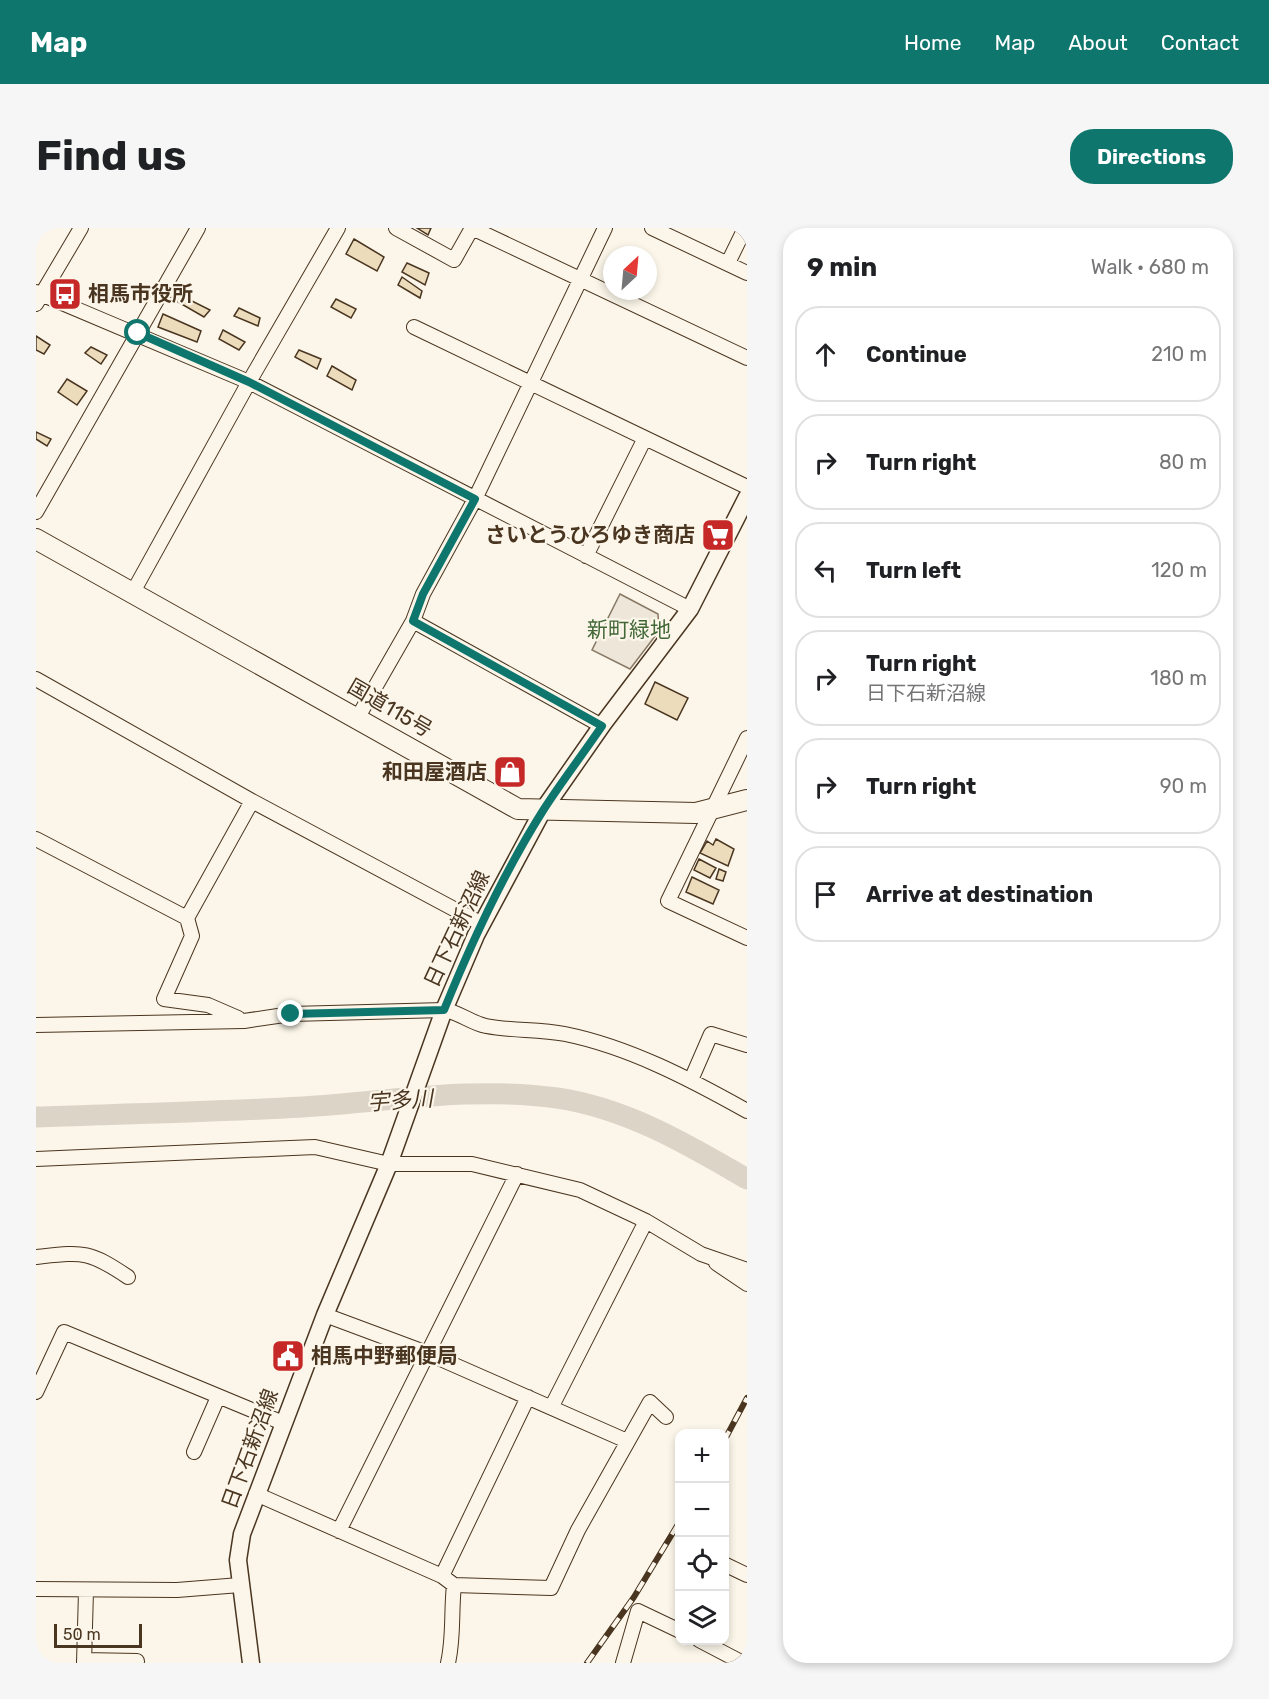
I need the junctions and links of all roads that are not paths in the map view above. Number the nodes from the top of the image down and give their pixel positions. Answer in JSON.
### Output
{"nodes":[{"id":1,"x":81,"y":228,"type":"edge"},
{"id":2,"x":198,"y":228,"type":"edge"},
{"id":3,"x":338,"y":228,"type":"edge"},
{"id":4,"x":396,"y":228,"type":"edge"},
{"id":5,"x":605,"y":228,"type":"edge"},
{"id":6,"x":652,"y":228,"type":"edge"},
{"id":7,"x":745,"y":228,"type":"edge"},
{"id":8,"x":728,"y":263,"type":"junction"},
{"id":9,"x":747,"y":273,"type":"edge"},
{"id":10,"x":580,"y":280,"type":"junction"},
{"id":11,"x":38,"y":297,"type":"edge"},
{"id":12,"x":414,"y":327,"type":"dead end"},
{"id":13,"x":138,"y":333,"type":"junction"},
{"id":14,"x":747,"y":358,"type":"edge"},
{"id":15,"x":249,"y":382,"type":"junction"},
{"id":16,"x":531,"y":383,"type":"junction"},
{"id":17,"x":645,"y":438,"type":"junction"},
{"id":18,"x":747,"y":487,"type":"edge"},
{"id":19,"x":747,"y":497,"type":"edge"},
{"id":20,"x":475,"y":499,"type":"junction"},
{"id":21,"x":36,"y":512,"type":"edge"},
{"id":22,"x":36,"y":539,"type":"edge"},
{"id":23,"x":586,"y":556,"type":"junction"},
{"id":24,"x":133,"y":592,"type":"junction"},
{"id":25,"x":690,"y":609,"type":"junction"},
{"id":26,"x":413,"y":621,"type":"junction"},
{"id":27,"x":36,"y":679,"type":"edge"},
{"id":28,"x":358,"y":717,"type":"junction"},
{"id":29,"x":602,"y":726,"type":"junction"},
{"id":30,"x":747,"y":738,"type":"edge"},
{"id":31,"x":747,"y":800,"type":"edge"},
{"id":32,"x":252,"y":801,"type":"junction"},
{"id":33,"x":712,"y":809,"type":"junction"},
{"id":34,"x":543,"y":810,"type":"junction"},
{"id":35,"x":36,"y":839,"type":"edge"},
{"id":36,"x":187,"y":918,"type":"junction"},
{"id":37,"x":482,"y":924,"type":"junction"},
{"id":38,"x":747,"y":938,"type":"edge"},
{"id":39,"x":443,"y":1013,"type":"junction"},
{"id":40,"x":244,"y":1021,"type":"junction"},
{"id":41,"x":36,"y":1025,"type":"edge"},
{"id":42,"x":747,"y":1045,"type":"edge"},
{"id":43,"x":691,"y":1080,"type":"junction"},
{"id":44,"x":747,"y":1111,"type":"edge"},
{"id":45,"x":392,"y":1156,"type":"junction"},
{"id":46,"x":36,"y":1159,"type":"edge"},
{"id":47,"x":517,"y":1174,"type":"junction"},
{"id":48,"x":646,"y":1221,"type":"junction"},
{"id":49,"x":701,"y":1254,"type":"junction"},
{"id":50,"x":36,"y":1257,"type":"edge"},
{"id":51,"x":747,"y":1270,"type":"edge"},
{"id":52,"x":128,"y":1277,"type":"dead end"},
{"id":53,"x":747,"y":1284,"type":"edge"},
{"id":54,"x":325,"y":1315,"type":"junction"},
{"id":55,"x":427,"y":1353,"type":"junction"},
{"id":56,"x":36,"y":1392,"type":"edge"},
{"id":57,"x":218,"y":1397,"type":"junction"},
{"id":58,"x":528,"y":1397,"type":"junction"},
{"id":59,"x":552,"y":1406,"type":"junction"},
{"id":60,"x":666,"y":1417,"type":"dead end"},
{"id":61,"x":283,"y":1423,"type":"junction"},
{"id":62,"x":627,"y":1441,"type":"junction"},
{"id":63,"x":194,"y":1452,"type":"dead end"},
{"id":64,"x":256,"y":1494,"type":"junction"},
{"id":65,"x":339,"y":1531,"type":"junction"},
{"id":66,"x":729,"y":1566,"type":"edge"},
{"id":67,"x":747,"y":1575,"type":"edge"},
{"id":68,"x":442,"y":1576,"type":"junction"},
{"id":69,"x":240,"y":1585,"type":"junction"},
{"id":70,"x":454,"y":1585,"type":"junction"},
{"id":71,"x":36,"y":1589,"type":"edge"},
{"id":72,"x":86,"y":1591,"type":"junction"},
{"id":73,"x":675,"y":1627,"type":"edge"},
{"id":74,"x":707,"y":1645,"type":"edge"},
{"id":75,"x":137,"y":1661,"type":"dead end"},
{"id":76,"x":84,"y":1662,"type":"edge"},
{"id":77,"x":251,"y":1663,"type":"edge"},
{"id":78,"x":448,"y":1663,"type":"edge"},
{"id":79,"x":622,"y":1663,"type":"edge"},
{"id":80,"x":743,"y":1663,"type":"edge"}],
"edges":[{"from":1,"to":11,"type":"street"},
{"from":2,"to":13,"type":"street"},
{"from":3,"to":15,"type":"street"},
{"from":4,"to":10,"type":"street"},
{"from":5,"to":10,"type":"street"},
{"from":6,"to":8,"type":"street"},
{"from":7,"to":8,"type":"street"},
{"from":8,"to":9,"type":"street"},
{"from":10,"to":14,"type":"street"},
{"from":10,"to":16,"type":"street"},
{"from":11,"to":13,"type":"street"},
{"from":12,"to":16,"type":"street"},
{"from":13,"to":15,"type":"street"},
{"from":13,"to":21,"type":"street"},
{"from":15,"to":20,"type":"street"},
{"from":15,"to":24,"type":"street"},
{"from":16,"to":17,"type":"street"},
{"from":16,"to":20,"type":"street"},
{"from":17,"to":18,"type":"street"},
{"from":17,"to":23,"type":"street"},
{"from":19,"to":25,"type":"main road","name":"日下石新沼線"},
{"from":20,"to":23,"type":"street"},
{"from":20,"to":26,"type":"street"},
{"from":22,"to":24,"type":"highway","name":"国道115号"},
{"from":23,"to":25,"type":"street"},
{"from":24,"to":28,"type":"highway","name":"国道115号"},
{"from":25,"to":29,"type":"main road","name":"日下石新沼線"},
{"from":26,"to":28,"type":"street"},
{"from":26,"to":29,"type":"street"},
{"from":27,"to":32,"type":"street"},
{"from":28,"to":34,"type":"highway","name":"国道115号"},
{"from":29,"to":34,"type":"main road","name":"日下石新沼線"},
{"from":30,"to":33,"type":"street"},
{"from":31,"to":33,"type":"highway","name":"国道115号"},
{"from":32,"to":36,"type":"street"},
{"from":32,"to":37,"type":"street"},
{"from":33,"to":34,"type":"highway","name":"国道115号"},
{"from":33,"to":38,"type":"street"},
{"from":34,"to":37,"type":"main road","name":"日下石新沼線"},
{"from":35,"to":36,"type":"street"},
{"from":36,"to":40,"type":"street"},
{"from":37,"to":39,"type":"main road","name":"日下石新沼線"},
{"from":39,"to":40,"type":"street"},
{"from":39,"to":43,"type":"street"},
{"from":39,"to":45,"type":"main road","name":"日下石新沼線"},
{"from":40,"to":41,"type":"street"},
{"from":42,"to":43,"type":"street"},
{"from":43,"to":44,"type":"street"},
{"from":45,"to":46,"type":"street"},
{"from":45,"to":47,"type":"street"},
{"from":45,"to":54,"type":"main road","name":"日下石新沼線"},
{"from":47,"to":48,"type":"street"},
{"from":47,"to":55,"type":"street"},
{"from":48,"to":49,"type":"street"},
{"from":48,"to":59,"type":"street"},
{"from":49,"to":51,"type":"street"},
{"from":49,"to":53,"type":"street"},
{"from":50,"to":52,"type":"street"},
{"from":54,"to":55,"type":"street"},
{"from":54,"to":61,"type":"main road","name":"日下石新沼線"},
{"from":55,"to":58,"type":"street"},
{"from":55,"to":65,"type":"street"},
{"from":56,"to":57,"type":"street"},
{"from":57,"to":61,"type":"street"},
{"from":57,"to":63,"type":"street"},
{"from":58,"to":59,"type":"street"},
{"from":58,"to":68,"type":"street"},
{"from":59,"to":62,"type":"street"},
{"from":60,"to":62,"type":"street"},
{"from":61,"to":64,"type":"main road","name":"日下石新沼線"},
{"from":62,"to":70,"type":"street"},
{"from":64,"to":65,"type":"street"},
{"from":64,"to":69,"type":"main road","name":"日下石新沼線"},
{"from":65,"to":68,"type":"street"},
{"from":66,"to":67,"type":"street"},
{"from":68,"to":70,"type":"street"},
{"from":69,"to":72,"type":"street"},
{"from":69,"to":77,"type":"main road","name":"日下石新沼線"},
{"from":70,"to":78,"type":"street"},
{"from":71,"to":72,"type":"street"},
{"from":72,"to":76,"type":"street"},
{"from":73,"to":79,"type":"street"},
{"from":74,"to":80,"type":"street"},
{"from":75,"to":76,"type":"street"}]}
